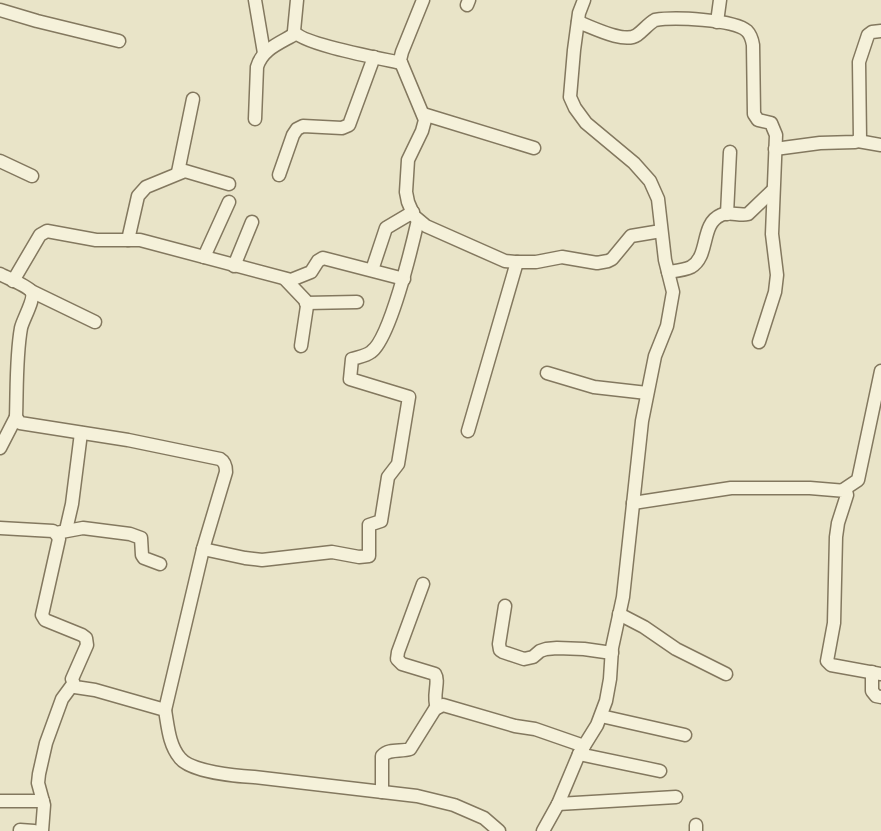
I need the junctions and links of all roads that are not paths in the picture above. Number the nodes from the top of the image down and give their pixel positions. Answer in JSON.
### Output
{"nodes":[{"id":1,"x":5,"y":0,"type":"edge"},
{"id":2,"x":255,"y":0,"type":"edge"},
{"id":3,"x":297,"y":0,"type":"edge"},
{"id":4,"x":423,"y":0,"type":"edge"},
{"id":5,"x":584,"y":0,"type":"edge"},
{"id":6,"x":720,"y":0,"type":"edge"},
{"id":7,"x":0,"y":10,"type":"edge"},
{"id":8,"x":578,"y":22,"type":"junction"},
{"id":9,"x":717,"y":22,"type":"junction"},
{"id":10,"x":881,"y":31,"type":"edge"},
{"id":11,"x":295,"y":34,"type":"junction"},
{"id":12,"x":119,"y":41,"type":"dead end"},
{"id":13,"x":264,"y":53,"type":"junction"},
{"id":14,"x":374,"y":57,"type":"junction"},
{"id":15,"x":401,"y":63,"type":"junction"},
{"id":16,"x":193,"y":99,"type":"dead end"},
{"id":17,"x":423,"y":114,"type":"junction"},
{"id":18,"x":255,"y":119,"type":"dead end"},
{"id":19,"x":858,"y":141,"type":"junction"},
{"id":20,"x":881,"y":145,"type":"edge"},
{"id":21,"x":534,"y":148,"type":"dead end"},
{"id":22,"x":775,"y":149,"type":"junction"},
{"id":23,"x":730,"y":152,"type":"dead end"},
{"id":24,"x":0,"y":161,"type":"edge"},
{"id":25,"x":178,"y":172,"type":"junction"},
{"id":26,"x":279,"y":175,"type":"dead end"},
{"id":27,"x":32,"y":176,"type":"dead end"},
{"id":28,"x":229,"y":184,"type":"dead end"},
{"id":29,"x":773,"y":190,"type":"junction"},
{"id":30,"x":229,"y":202,"type":"dead end"},
{"id":31,"x":727,"y":214,"type":"junction"},
{"id":32,"x":415,"y":216,"type":"junction"},
{"id":33,"x":252,"y":222,"type":"dead end"},
{"id":34,"x":661,"y":231,"type":"junction"},
{"id":35,"x":128,"y":240,"type":"junction"},
{"id":36,"x":204,"y":258,"type":"junction"},
{"id":37,"x":517,"y":262,"type":"junction"},
{"id":38,"x":234,"y":266,"type":"junction"},
{"id":39,"x":372,"y":270,"type":"junction"},
{"id":40,"x":668,"y":272,"type":"junction"},
{"id":41,"x":0,"y":274,"type":"edge"},
{"id":42,"x":285,"y":279,"type":"junction"},
{"id":43,"x":404,"y":279,"type":"junction"},
{"id":44,"x":13,"y":281,"type":"junction"},
{"id":45,"x":31,"y":291,"type":"junction"},
{"id":46,"x":357,"y":302,"type":"dead end"},
{"id":47,"x":306,"y":303,"type":"junction"},
{"id":48,"x":95,"y":322,"type":"dead end"},
{"id":49,"x":760,"y":342,"type":"dead end"},
{"id":50,"x":301,"y":346,"type":"dead end"},
{"id":51,"x":881,"y":371,"type":"edge"},
{"id":52,"x":547,"y":373,"type":"dead end"},
{"id":53,"x":647,"y":394,"type":"junction"},
{"id":54,"x":16,"y":417,"type":"junction"},
{"id":55,"x":468,"y":431,"type":"dead end"},
{"id":56,"x":81,"y":433,"type":"junction"},
{"id":57,"x":0,"y":448,"type":"edge"},
{"id":58,"x":843,"y":490,"type":"junction"},
{"id":59,"x":632,"y":503,"type":"junction"},
{"id":60,"x":0,"y":528,"type":"edge"},
{"id":61,"x":61,"y":532,"type":"junction"},
{"id":62,"x":203,"y":549,"type":"junction"},
{"id":63,"x":160,"y":564,"type":"dead end"},
{"id":64,"x":423,"y":584,"type":"dead end"},
{"id":65,"x":505,"y":606,"type":"dead end"},
{"id":66,"x":619,"y":614,"type":"junction"},
{"id":67,"x":612,"y":653,"type":"junction"},
{"id":68,"x":876,"y":673,"type":"edge"},
{"id":69,"x":726,"y":674,"type":"dead end"},
{"id":70,"x":73,"y":684,"type":"junction"},
{"id":71,"x":881,"y":697,"type":"edge"},
{"id":72,"x":437,"y":708,"type":"junction"},
{"id":73,"x":165,"y":710,"type":"junction"},
{"id":74,"x":601,"y":716,"type":"junction"},
{"id":75,"x":685,"y":734,"type":"dead end"},
{"id":76,"x":582,"y":750,"type":"junction"},
{"id":77,"x":660,"y":771,"type":"dead end"},
{"id":78,"x":382,"y":792,"type":"junction"},
{"id":79,"x":676,"y":797,"type":"dead end"},
{"id":80,"x":0,"y":801,"type":"edge"},
{"id":81,"x":43,"y":801,"type":"junction"},
{"id":82,"x":558,"y":804,"type":"junction"},
{"id":83,"x":20,"y":830,"type":"edge"},
{"id":84,"x":34,"y":831,"type":"edge"},
{"id":85,"x":42,"y":831,"type":"edge"},
{"id":86,"x":498,"y":831,"type":"edge"},
{"id":87,"x":543,"y":831,"type":"edge"}],
"edges":[{"from":1,"to":7,"type":"street"},
{"from":2,"to":13,"type":"street"},
{"from":3,"to":11,"type":"street"},
{"from":4,"to":15,"type":"street"},
{"from":5,"to":8,"type":"street"},
{"from":6,"to":9,"type":"street"},
{"from":7,"to":12,"type":"street"},
{"from":8,"to":9,"type":"street"},
{"from":8,"to":34,"type":"street"},
{"from":9,"to":22,"type":"street"},
{"from":10,"to":19,"type":"street"},
{"from":11,"to":13,"type":"street"},
{"from":11,"to":14,"type":"street"},
{"from":13,"to":18,"type":"street"},
{"from":14,"to":15,"type":"street"},
{"from":14,"to":26,"type":"street"},
{"from":15,"to":17,"type":"street"},
{"from":16,"to":25,"type":"street"},
{"from":17,"to":21,"type":"street"},
{"from":17,"to":32,"type":"street"},
{"from":19,"to":20,"type":"street"},
{"from":19,"to":22,"type":"street"},
{"from":22,"to":29,"type":"street"},
{"from":23,"to":31,"type":"street"},
{"from":24,"to":27,"type":"street"},
{"from":25,"to":28,"type":"street"},
{"from":25,"to":35,"type":"street"},
{"from":29,"to":31,"type":"street"},
{"from":29,"to":49,"type":"street"},
{"from":30,"to":36,"type":"street"},
{"from":31,"to":40,"type":"street"},
{"from":32,"to":37,"type":"street"},
{"from":32,"to":39,"type":"street"},
{"from":32,"to":43,"type":"street"},
{"from":33,"to":38,"type":"street"},
{"from":34,"to":37,"type":"street"},
{"from":34,"to":40,"type":"street"},
{"from":35,"to":36,"type":"street"},
{"from":35,"to":44,"type":"street"},
{"from":36,"to":38,"type":"street"},
{"from":37,"to":55,"type":"street"},
{"from":38,"to":42,"type":"street"},
{"from":39,"to":42,"type":"street"},
{"from":39,"to":43,"type":"street"},
{"from":40,"to":53,"type":"street"},
{"from":41,"to":44,"type":"street"},
{"from":42,"to":47,"type":"street"},
{"from":43,"to":62,"type":"street"},
{"from":44,"to":45,"type":"street"},
{"from":45,"to":48,"type":"street"},
{"from":45,"to":54,"type":"street"},
{"from":46,"to":47,"type":"street"},
{"from":47,"to":50,"type":"street"},
{"from":51,"to":58,"type":"street"},
{"from":52,"to":53,"type":"street"},
{"from":53,"to":59,"type":"street"},
{"from":54,"to":56,"type":"street"},
{"from":54,"to":57,"type":"street"},
{"from":56,"to":61,"type":"street"},
{"from":56,"to":62,"type":"street"},
{"from":58,"to":59,"type":"street"},
{"from":58,"to":68,"type":"street"},
{"from":59,"to":66,"type":"street"},
{"from":60,"to":61,"type":"street"},
{"from":61,"to":63,"type":"street"},
{"from":61,"to":70,"type":"street"},
{"from":62,"to":73,"type":"street"},
{"from":64,"to":72,"type":"street"},
{"from":65,"to":67,"type":"street"},
{"from":66,"to":67,"type":"street"},
{"from":66,"to":69,"type":"street"},
{"from":67,"to":74,"type":"street"},
{"from":68,"to":71,"type":"street"},
{"from":70,"to":73,"type":"street"},
{"from":70,"to":81,"type":"street"},
{"from":72,"to":76,"type":"street"},
{"from":72,"to":78,"type":"street"},
{"from":73,"to":78,"type":"street"},
{"from":74,"to":75,"type":"street"},
{"from":74,"to":76,"type":"street"},
{"from":76,"to":77,"type":"street"},
{"from":76,"to":82,"type":"street"},
{"from":78,"to":86,"type":"street"},
{"from":79,"to":82,"type":"street"},
{"from":80,"to":81,"type":"street"},
{"from":81,"to":85,"type":"street"},
{"from":82,"to":87,"type":"street"},
{"from":83,"to":84,"type":"street"}]}
